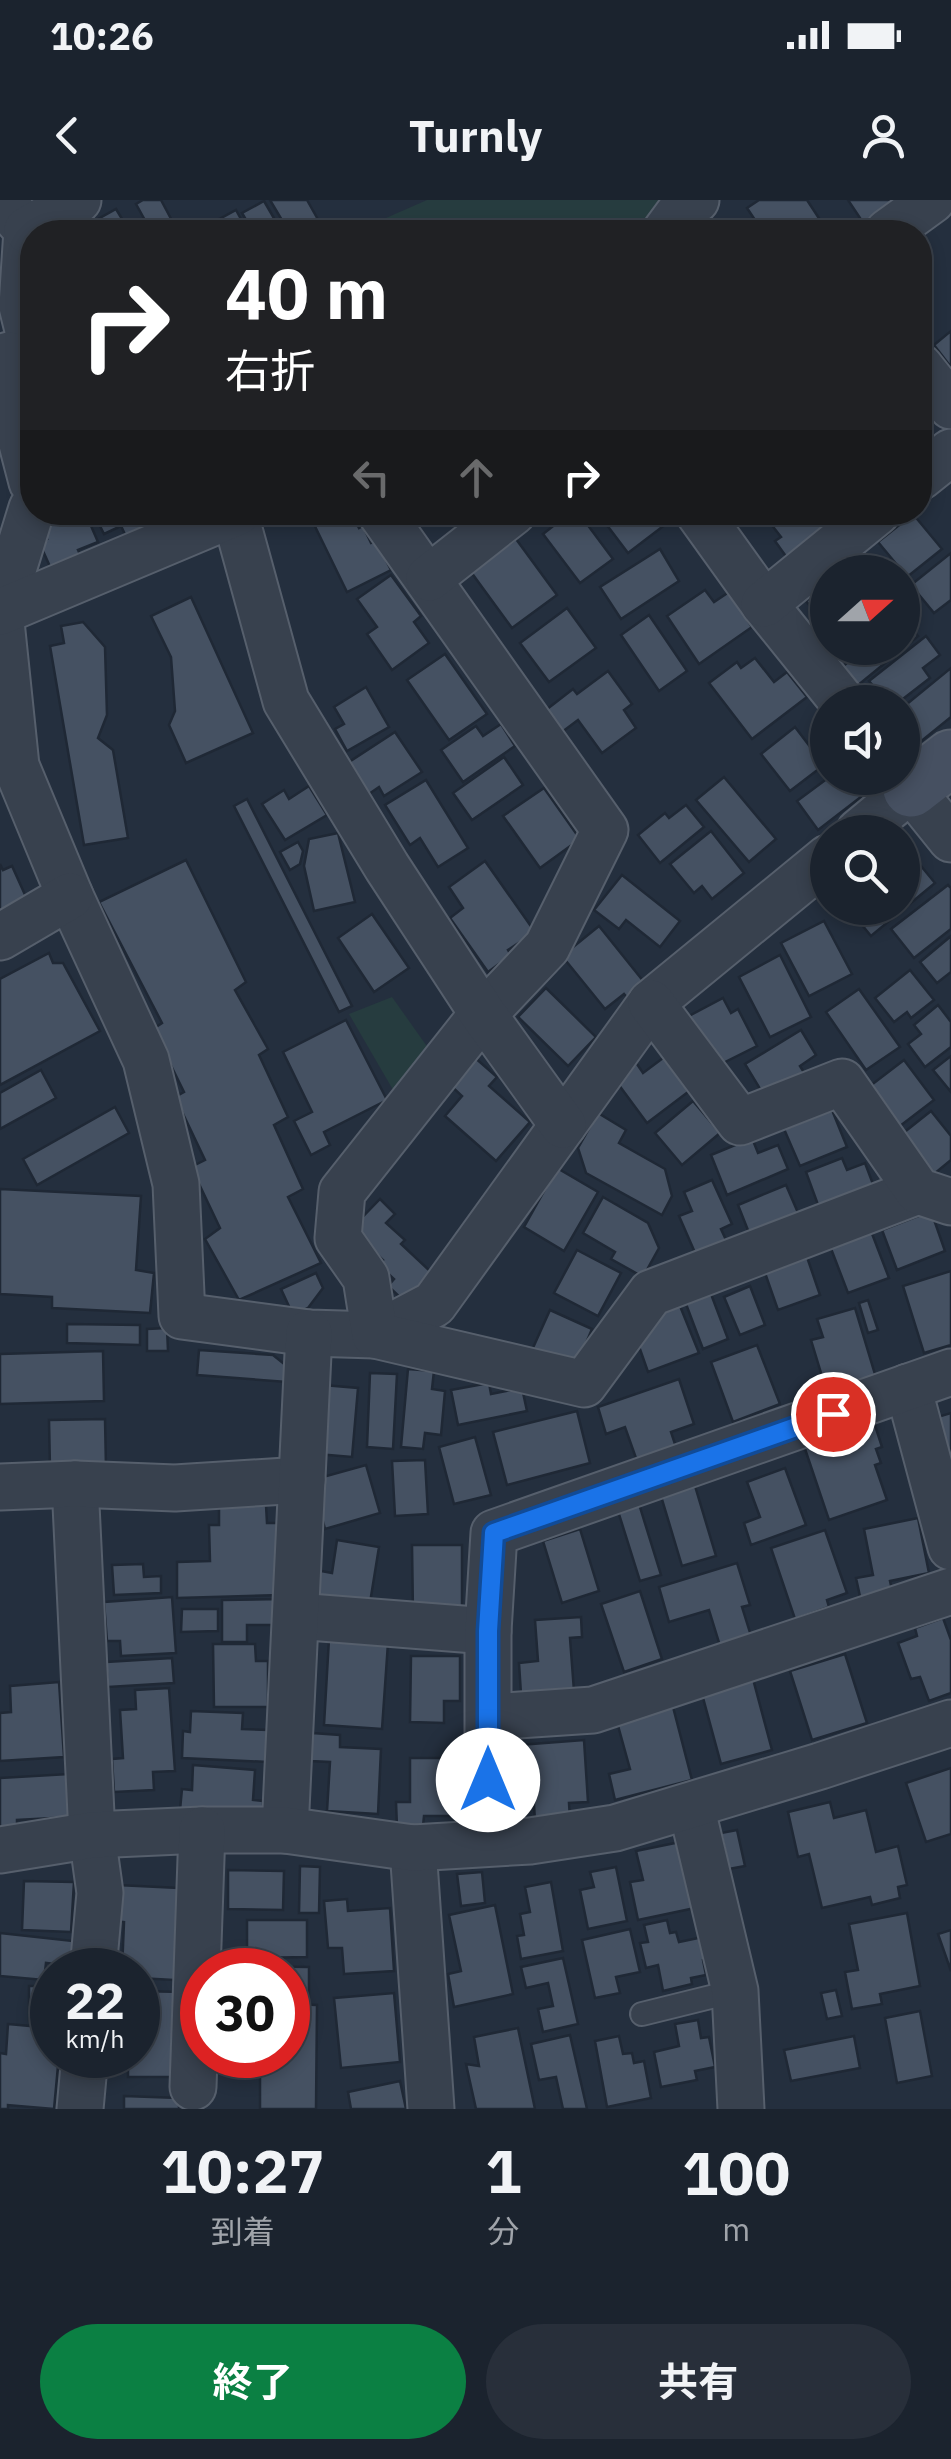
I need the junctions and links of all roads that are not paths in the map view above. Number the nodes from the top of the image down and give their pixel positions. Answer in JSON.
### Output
{"nodes":[{"id":1,"x":78,"y":200,"type":"edge"},
{"id":2,"x":696,"y":200,"type":"edge"},
{"id":3,"x":932,"y":200,"type":"edge"},
{"id":4,"x":14,"y":215,"type":"edge"},
{"id":5,"x":674,"y":220,"type":"edge"},
{"id":6,"x":904,"y":220,"type":"edge"},
{"id":7,"x":20,"y":283,"type":"edge"},
{"id":8,"x":0,"y":358,"type":"edge"},
{"id":9,"x":932,"y":382,"type":"edge"},
{"id":10,"x":951,"y":406,"type":"edge"},
{"id":11,"x":20,"y":436,"type":"edge"},
{"id":12,"x":27,"y":525,"type":"edge"},
{"id":13,"x":210,"y":525,"type":"edge"},
{"id":14,"x":240,"y":525,"type":"edge"},
{"id":15,"x":390,"y":525,"type":"edge"},
{"id":16,"x":497,"y":525,"type":"edge"},
{"id":17,"x":707,"y":525,"type":"edge"},
{"id":18,"x":861,"y":525,"type":"edge"},
{"id":19,"x":430,"y":578,"type":"junction"},
{"id":20,"x":764,"y":604,"type":"junction"},
{"id":21,"x":0,"y":612,"type":"edge"},
{"id":22,"x":829,"y":685,"type":"edge"},
{"id":23,"x":921,"y":775,"type":"edge"},
{"id":24,"x":877,"y":815,"type":"edge"},
{"id":25,"x":951,"y":839,"type":"edge"},
{"id":26,"x":810,"y":873,"type":"edge"},
{"id":27,"x":70,"y":896,"type":"junction"},
{"id":28,"x":0,"y":937,"type":"edge"},
{"id":29,"x":651,"y":1003,"type":"junction"},
{"id":30,"x":483,"y":1014,"type":"junction"},
{"id":31,"x":563,"y":1125,"type":"junction"},
{"id":32,"x":934,"y":1197,"type":"edge"},
{"id":33,"x":309,"y":1333,"type":"junction"},
{"id":34,"x":374,"y":1334,"type":"junction"},
{"id":35,"x":951,"y":1372,"type":"edge"},
{"id":36,"x":908,"y":1387,"type":"junction"},
{"id":37,"x":302,"y":1480,"type":"junction"},
{"id":38,"x":75,"y":1484,"type":"junction"},
{"id":39,"x":0,"y":1488,"type":"edge"},
{"id":40,"x":951,"y":1547,"type":"edge"},
{"id":41,"x":951,"y":1591,"type":"edge"},
{"id":42,"x":296,"y":1616,"type":"junction"},
{"id":43,"x":488,"y":1631,"type":"junction"},
{"id":44,"x":488,"y":1717,"type":"junction"},
{"id":45,"x":951,"y":1722,"type":"edge"},
{"id":46,"x":690,"y":1806,"type":"junction"},
{"id":47,"x":202,"y":1830,"type":"junction"},
{"id":48,"x":285,"y":1830,"type":"junction"},
{"id":49,"x":92,"y":1835,"type":"junction"},
{"id":50,"x":488,"y":1842,"type":"junction"},
{"id":51,"x":413,"y":1848,"type":"junction"},
{"id":52,"x":0,"y":1850,"type":"edge"},
{"id":53,"x":95,"y":1948,"type":"edge"},
{"id":54,"x":735,"y":1991,"type":"junction"},
{"id":55,"x":642,"y":2014,"type":"dead end"},
{"id":56,"x":83,"y":2078,"type":"edge"},
{"id":57,"x":193,"y":2087,"type":"dead end"},
{"id":58,"x":80,"y":2109,"type":"edge"},
{"id":59,"x":432,"y":2109,"type":"edge"},
{"id":60,"x":741,"y":2109,"type":"edge"}],
"edges":[{"from":1,"to":4,"type":"street"},
{"from":2,"to":5,"type":"street"},
{"from":3,"to":6,"type":"street"},
{"from":4,"to":7,"type":"street"},
{"from":8,"to":11,"type":"street"},
{"from":9,"to":10,"type":"street"},
{"from":12,"to":21,"type":"street"},
{"from":13,"to":21,"type":"street"},
{"from":14,"to":30,"type":"street"},
{"from":15,"to":19,"type":"street"},
{"from":16,"to":19,"type":"street"},
{"from":17,"to":20,"type":"street"},
{"from":18,"to":20,"type":"street"},
{"from":19,"to":30,"type":"street"},
{"from":20,"to":22,"type":"street"},
{"from":21,"to":27,"type":"street"},
{"from":23,"to":24,"type":"street"},
{"from":23,"to":25,"type":"street"},
{"from":26,"to":29,"type":"street"},
{"from":27,"to":28,"type":"street"},
{"from":27,"to":33,"type":"street"},
{"from":29,"to":31,"type":"street"},
{"from":29,"to":32,"type":"street"},
{"from":30,"to":31,"type":"street"},
{"from":30,"to":34,"type":"street"},
{"from":31,"to":34,"type":"street"},
{"from":32,"to":34,"type":"street"},
{"from":33,"to":34,"type":"street"},
{"from":33,"to":37,"type":"street"},
{"from":35,"to":36,"type":"street"},
{"from":36,"to":40,"type":"street"},
{"from":36,"to":43,"type":"street"},
{"from":37,"to":38,"type":"street"},
{"from":37,"to":42,"type":"street"},
{"from":38,"to":39,"type":"street"},
{"from":38,"to":49,"type":"street"},
{"from":41,"to":44,"type":"street"},
{"from":42,"to":43,"type":"street"},
{"from":42,"to":48,"type":"street"},
{"from":43,"to":44,"type":"street"},
{"from":44,"to":50,"type":"street"},
{"from":45,"to":46,"type":"street"},
{"from":46,"to":50,"type":"street"},
{"from":46,"to":54,"type":"street"},
{"from":47,"to":48,"type":"street"},
{"from":47,"to":49,"type":"street"},
{"from":47,"to":57,"type":"street"},
{"from":48,"to":51,"type":"street"},
{"from":49,"to":52,"type":"street"},
{"from":49,"to":53,"type":"street"},
{"from":50,"to":51,"type":"street"},
{"from":51,"to":59,"type":"street"},
{"from":54,"to":55,"type":"lane"},
{"from":54,"to":60,"type":"street"},
{"from":56,"to":58,"type":"street"}]}
